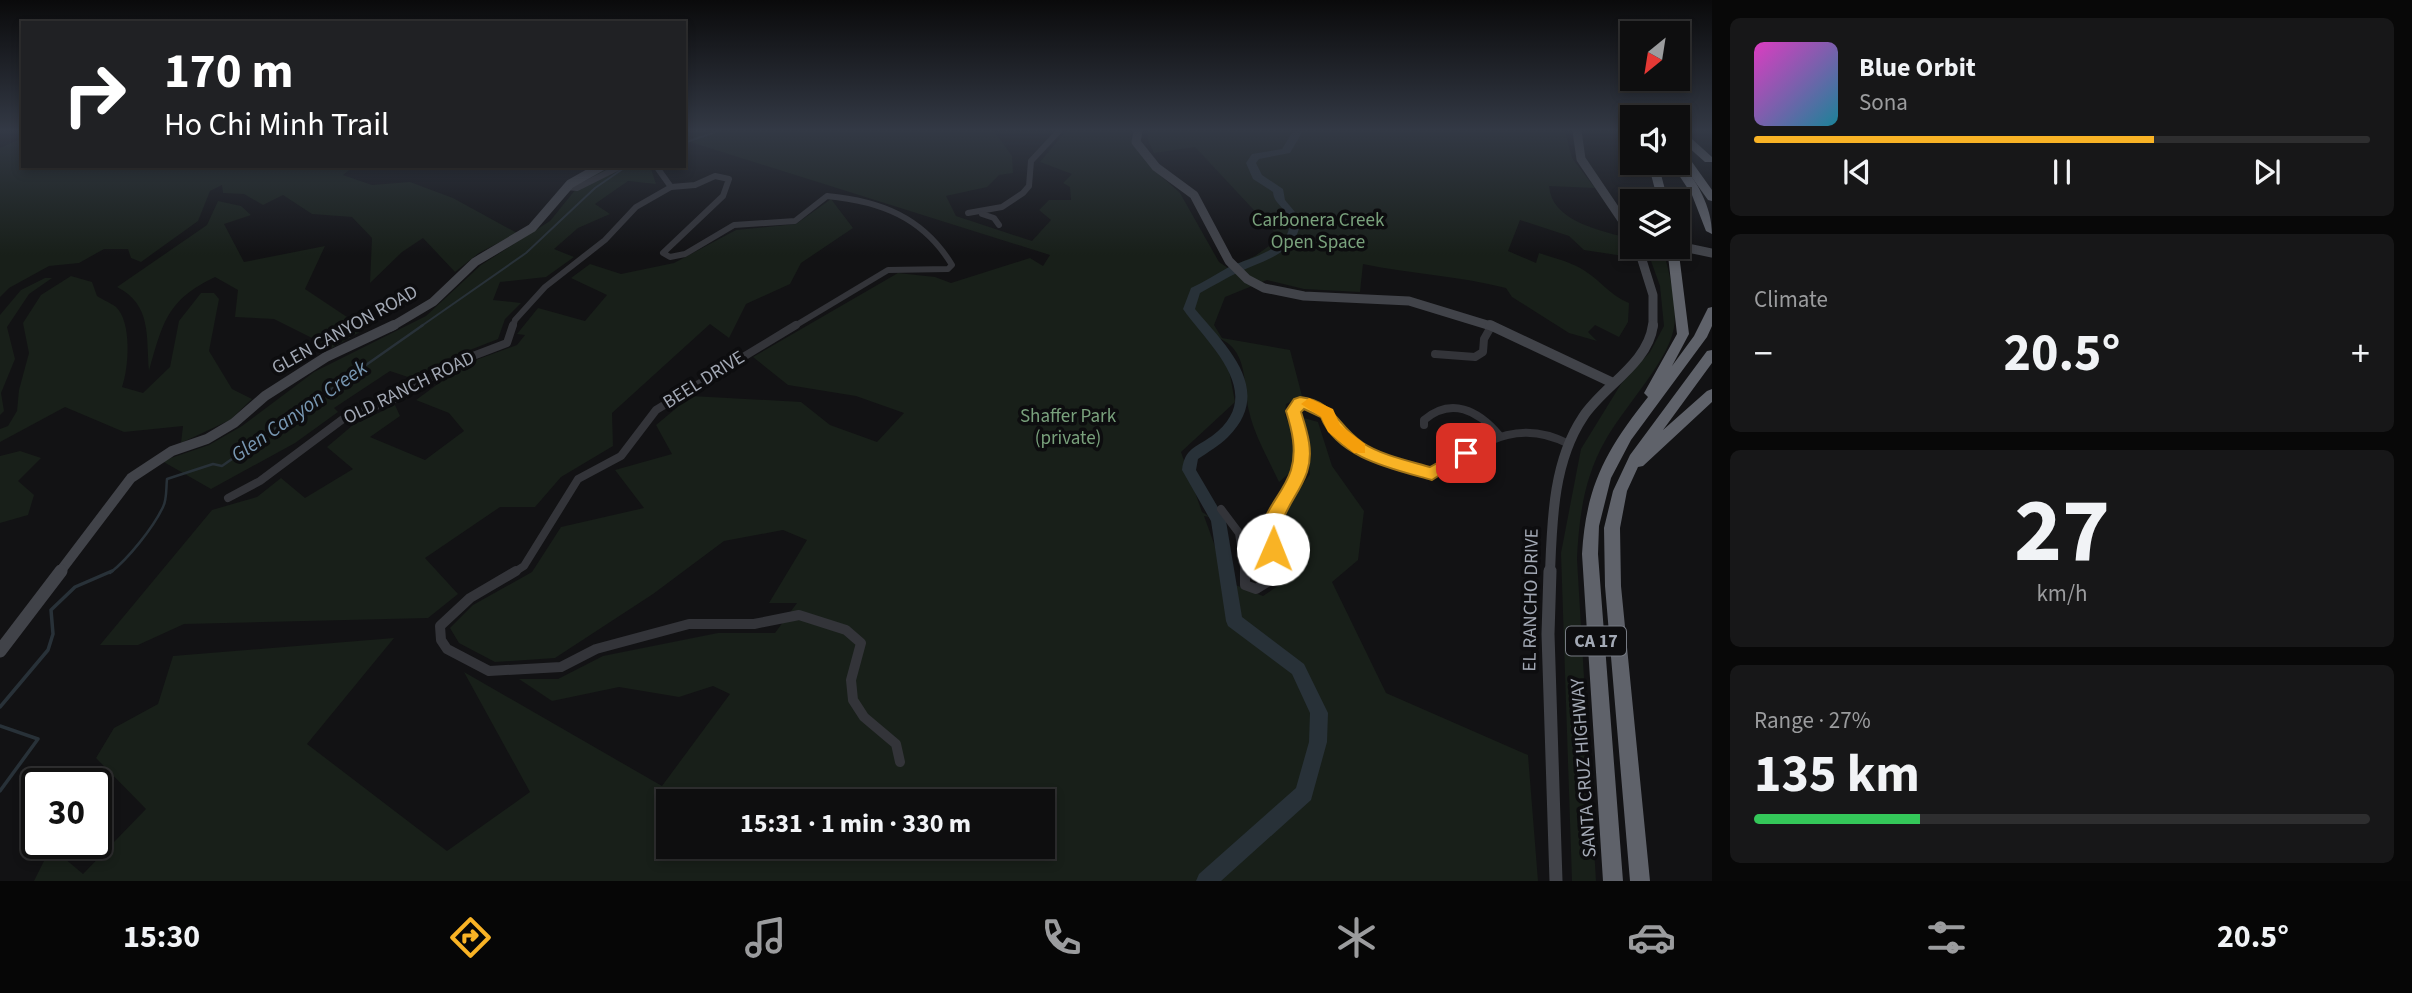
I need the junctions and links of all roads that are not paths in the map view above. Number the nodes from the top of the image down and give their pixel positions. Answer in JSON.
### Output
{"nodes":[{"id":1,"x":592,"y":172,"type":"edge"},
{"id":2,"x":609,"y":172,"type":"edge"},
{"id":3,"x":660,"y":172,"type":"edge"},
{"id":4,"x":1027,"y":172,"type":"edge"},
{"id":5,"x":1166,"y":172,"type":"edge"},
{"id":6,"x":1591,"y":172,"type":"edge"},
{"id":7,"x":1694,"y":172,"type":"edge"},
{"id":8,"x":1684,"y":175,"type":"edge"},
{"id":9,"x":566,"y":187,"type":"junction"},
{"id":10,"x":671,"y":187,"type":"junction"},
{"id":11,"x":1712,"y":198,"type":"edge"},
{"id":12,"x":999,"y":209,"type":"junction"},
{"id":13,"x":1620,"y":215,"type":"edge"},
{"id":14,"x":1712,"y":231,"type":"edge"},
{"id":15,"x":1690,"y":249,"type":"edge"},
{"id":16,"x":1712,"y":253,"type":"edge"},
{"id":17,"x":1642,"y":259,"type":"edge"},
{"id":18,"x":1674,"y":259,"type":"edge"},
{"id":19,"x":1712,"y":311,"type":"edge"},
{"id":20,"x":1492,"y":325,"type":"junction"},
{"id":21,"x":1435,"y":354,"type":"dead end"},
{"id":22,"x":1712,"y":354,"type":"edge"},
{"id":23,"x":1611,"y":382,"type":"junction"},
{"id":24,"x":1712,"y":394,"type":"edge"},
{"id":25,"x":1643,"y":414,"type":"junction"},
{"id":26,"x":1424,"y":425,"type":"dead end"},
{"id":27,"x":1499,"y":435,"type":"junction"},
{"id":28,"x":1569,"y":444,"type":"junction"},
{"id":29,"x":1629,"y":469,"type":"junction"},
{"id":30,"x":228,"y":498,"type":"dead end"},
{"id":31,"x":1221,"y":509,"type":"dead end"},
{"id":32,"x":0,"y":651,"type":"edge"},
{"id":33,"x":900,"y":762,"type":"dead end"},
{"id":34,"x":1556,"y":881,"type":"edge"},
{"id":35,"x":1613,"y":881,"type":"edge"},
{"id":36,"x":1640,"y":881,"type":"edge"}],
"edges":[{"from":1,"to":9,"type":"street","name":"GLEN CANYON ROAD"},
{"from":2,"to":9,"type":"street"},
{"from":3,"to":10,"type":"street"},
{"from":4,"to":12,"type":"street"},
{"from":5,"to":20,"type":"street"},
{"from":6,"to":13,"type":"street"},
{"from":7,"to":11,"type":"highway"},
{"from":8,"to":14,"type":"highway"},
{"from":9,"to":32,"type":"street","name":"GLEN CANYON ROAD"},
{"from":10,"to":30,"type":"street","name":"OLD RANCH ROAD"},
{"from":10,"to":33,"type":"street","name":"BEEL DRIVE"},
{"from":12,"to":12,"type":"street"},
{"from":15,"to":16,"type":"street"},
{"from":17,"to":23,"type":"street","name":"EL RANCHO DRIVE"},
{"from":18,"to":25,"type":"highway"},
{"from":19,"to":25,"type":"highway","name":"SANTA CRUZ HIGHWAY","number":"CA 17"},
{"from":20,"to":21,"type":"street"},
{"from":20,"to":23,"type":"street"},
{"from":22,"to":29,"type":"highway","number":"CA 17"},
{"from":23,"to":28,"type":"street","name":"EL RANCHO DRIVE"},
{"from":24,"to":29,"type":"highway"},
{"from":25,"to":35,"type":"highway","name":"SANTA CRUZ HIGHWAY","number":"CA 17"},
{"from":26,"to":27,"type":"street"},
{"from":27,"to":28,"type":"street"},
{"from":27,"to":31,"type":"street"},
{"from":28,"to":34,"type":"street","name":"EL RANCHO DRIVE"},
{"from":29,"to":36,"type":"highway","number":"CA 17"}]}
